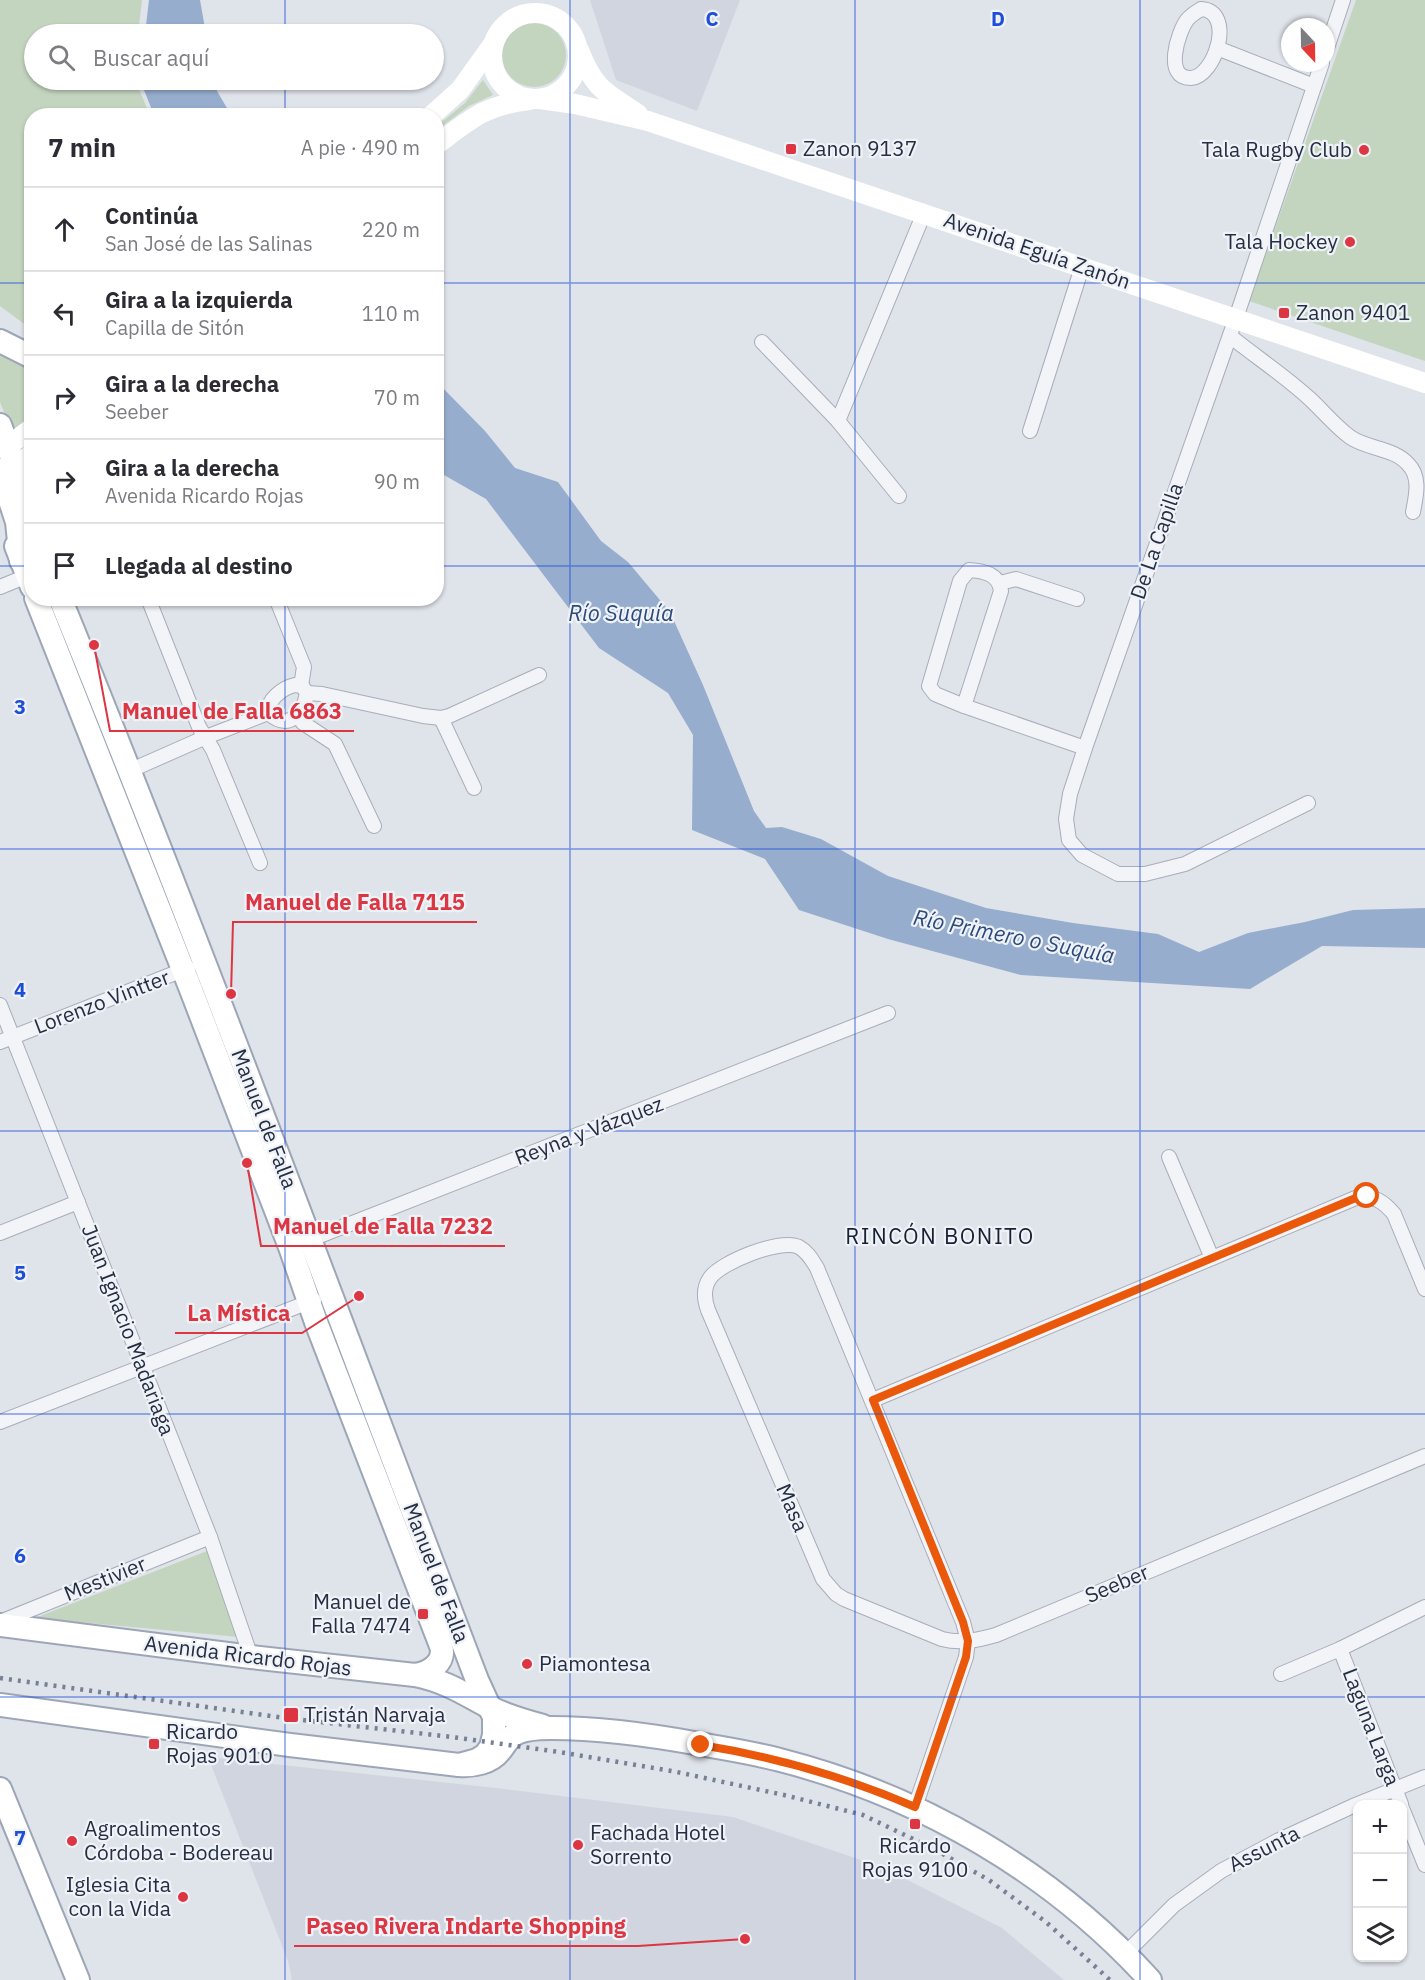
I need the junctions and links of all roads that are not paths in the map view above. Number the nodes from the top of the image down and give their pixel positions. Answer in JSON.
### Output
{"nodes":[{"id":1,"x":521,"y":0,"type":"edge"},
{"id":2,"x":558,"y":0,"type":"edge"},
{"id":3,"x":1343,"y":0,"type":"edge"},
{"id":4,"x":1211,"y":5,"type":"edge"},
{"id":5,"x":1335,"y":24,"type":"edge"},
{"id":6,"x":497,"y":36,"type":"junction"},
{"id":7,"x":573,"y":36,"type":"junction"},
{"id":8,"x":1217,"y":48,"type":"junction"},
{"id":9,"x":1319,"y":72,"type":"edge"},
{"id":10,"x":1314,"y":86,"type":"junction"},
{"id":11,"x":536,"y":99,"type":"junction"},
{"id":12,"x":439,"y":108,"type":"edge"},
{"id":13,"x":648,"y":121,"type":"junction"},
{"id":14,"x":444,"y":139,"type":"edge"},
{"id":15,"x":924,"y":213,"type":"junction"},
{"id":16,"x":1082,"y":267,"type":"junction"},
{"id":17,"x":1233,"y":327,"type":"junction"},
{"id":18,"x":0,"y":341,"type":"edge"},
{"id":19,"x":762,"y":342,"type":"dead end"},
{"id":20,"x":24,"y":353,"type":"edge"},
{"id":21,"x":1425,"y":383,"type":"edge"},
{"id":22,"x":838,"y":421,"type":"junction"},
{"id":23,"x":0,"y":425,"type":"edge"},
{"id":24,"x":1030,"y":430,"type":"dead end"},
{"id":25,"x":24,"y":439,"type":"edge"},
{"id":26,"x":9,"y":459,"type":"edge"},
{"id":27,"x":24,"y":494,"type":"edge"},
{"id":28,"x":899,"y":496,"type":"dead end"},
{"id":29,"x":0,"y":506,"type":"edge"},
{"id":30,"x":1413,"y":512,"type":"dead end"},
{"id":31,"x":24,"y":563,"type":"edge"},
{"id":32,"x":24,"y":570,"type":"edge"},
{"id":33,"x":24,"y":576,"type":"edge"},
{"id":34,"x":1000,"y":583,"type":"junction"},
{"id":35,"x":0,"y":587,"type":"edge"},
{"id":36,"x":1077,"y":599,"type":"dead end"},
{"id":37,"x":39,"y":606,"type":"edge"},
{"id":38,"x":63,"y":606,"type":"edge"},
{"id":39,"x":151,"y":606,"type":"edge"},
{"id":40,"x":279,"y":606,"type":"edge"},
{"id":41,"x":539,"y":675,"type":"dead end"},
{"id":42,"x":304,"y":689,"type":"junction"},
{"id":43,"x":964,"y":706,"type":"junction"},
{"id":44,"x":267,"y":713,"type":"junction"},
{"id":45,"x":298,"y":716,"type":"junction"},
{"id":46,"x":441,"y":718,"type":"junction"},
{"id":47,"x":206,"y":737,"type":"junction"},
{"id":48,"x":1084,"y":748,"type":"junction"},
{"id":49,"x":129,"y":771,"type":"junction"},
{"id":50,"x":474,"y":788,"type":"dead end"},
{"id":51,"x":1308,"y":803,"type":"dead end"},
{"id":52,"x":374,"y":826,"type":"dead end"},
{"id":53,"x":260,"y":863,"type":"dead end"},
{"id":54,"x":194,"y":966,"type":"junction"},
{"id":55,"x":0,"y":1005,"type":"edge"},
{"id":56,"x":888,"y":1013,"type":"dead end"},
{"id":57,"x":6,"y":1039,"type":"edge"},
{"id":58,"x":1169,"y":1157,"type":"dead end"},
{"id":59,"x":78,"y":1202,"type":"junction"},
{"id":60,"x":0,"y":1233,"type":"edge"},
{"id":61,"x":300,"y":1244,"type":"junction"},
{"id":62,"x":1212,"y":1258,"type":"junction"},
{"id":63,"x":1425,"y":1289,"type":"edge"},
{"id":64,"x":319,"y":1298,"type":"junction"},
{"id":65,"x":141,"y":1367,"type":"junction"},
{"id":66,"x":873,"y":1400,"type":"junction"},
{"id":67,"x":0,"y":1422,"type":"edge"},
{"id":68,"x":1425,"y":1456,"type":"edge"},
{"id":69,"x":210,"y":1537,"type":"junction"},
{"id":70,"x":1425,"y":1607,"type":"edge"},
{"id":71,"x":0,"y":1623,"type":"edge"},
{"id":72,"x":968,"y":1641,"type":"junction"},
{"id":73,"x":1340,"y":1649,"type":"junction"},
{"id":74,"x":251,"y":1657,"type":"junction"},
{"id":75,"x":1281,"y":1674,"type":"dead end"},
{"id":76,"x":415,"y":1675,"type":"junction"},
{"id":77,"x":0,"y":1705,"type":"edge"},
{"id":78,"x":490,"y":1707,"type":"junction"},
{"id":79,"x":553,"y":1728,"type":"junction"},
{"id":80,"x":459,"y":1765,"type":"junction"},
{"id":81,"x":1425,"y":1777,"type":"edge"},
{"id":82,"x":1395,"y":1788,"type":"junction"},
{"id":83,"x":0,"y":1789,"type":"edge"},
{"id":84,"x":1400,"y":1800,"type":"edge"},
{"id":85,"x":915,"y":1807,"type":"junction"},
{"id":86,"x":1407,"y":1819,"type":"edge"},
{"id":87,"x":1425,"y":1865,"type":"edge"},
{"id":88,"x":1125,"y":1954,"type":"junction"},
{"id":89,"x":78,"y":1980,"type":"edge"},
{"id":90,"x":1150,"y":1980,"type":"edge"}],
"edges":[{"from":1,"to":6,"type":"main road"},
{"from":2,"to":7,"type":"main road","name":"Avenida Eguía Zanón"},
{"from":3,"to":5,"type":"street"},
{"from":4,"to":8,"type":"street"},
{"from":4,"to":8,"type":"street"},
{"from":6,"to":7,"type":"main road"},
{"from":6,"to":11,"type":"main road"},
{"from":6,"to":12,"type":"main road"},
{"from":7,"to":11,"type":"main road"},
{"from":7,"to":13,"type":"main road","name":"Avenida Eguía Zanón"},
{"from":8,"to":10,"type":"street"},
{"from":9,"to":10,"type":"street","name":"De La Capilla"},
{"from":10,"to":17,"type":"street","name":"De La Capilla"},
{"from":11,"to":13,"type":"main road","name":"Avenida Eguía Zanón"},
{"from":11,"to":14,"type":"main road"},
{"from":13,"to":15,"type":"main road","name":"Avenida Eguía Zanón"},
{"from":15,"to":16,"type":"main road","name":"Avenida Eguía Zanón"},
{"from":15,"to":22,"type":"street"},
{"from":16,"to":17,"type":"main road","name":"Avenida Eguía Zanón"},
{"from":16,"to":24,"type":"street"},
{"from":17,"to":21,"type":"main road","name":"Avenida Eguía Zanón"},
{"from":17,"to":30,"type":"street"},
{"from":17,"to":48,"type":"street","name":"De La Capilla"},
{"from":18,"to":20,"type":"main road"},
{"from":19,"to":22,"type":"street"},
{"from":22,"to":28,"type":"street"},
{"from":23,"to":26,"type":"main road"},
{"from":25,"to":26,"type":"main road"},
{"from":26,"to":27,"type":"main road"},
{"from":26,"to":31,"type":"main road"},
{"from":29,"to":32,"type":"main road"},
{"from":33,"to":35,"type":"street"},
{"from":34,"to":36,"type":"street"},
{"from":34,"to":43,"type":"street"},
{"from":34,"to":43,"type":"street"},
{"from":37,"to":54,"type":"main road","name":"Manuel de Falla"},
{"from":38,"to":49,"type":"main road","name":"Manuel de Falla"},
{"from":39,"to":47,"type":"street"},
{"from":40,"to":42,"type":"street"},
{"from":41,"to":46,"type":"street"},
{"from":42,"to":44,"type":"street"},
{"from":42,"to":45,"type":"street"},
{"from":42,"to":46,"type":"street"},
{"from":43,"to":48,"type":"street"},
{"from":44,"to":45,"type":"street"},
{"from":44,"to":47,"type":"street"},
{"from":45,"to":52,"type":"street"},
{"from":46,"to":50,"type":"street"},
{"from":47,"to":49,"type":"street"},
{"from":47,"to":53,"type":"street"},
{"from":48,"to":51,"type":"street","name":"De La Capilla"},
{"from":49,"to":54,"type":"main road","name":"Manuel de Falla"},
{"from":54,"to":57,"type":"street","name":"Lorenzo Vintter"},
{"from":54,"to":61,"type":"main road","name":"Manuel de Falla"},
{"from":55,"to":57,"type":"street","name":"Juan Ignacio Madariaga"},
{"from":56,"to":61,"type":"street","name":"Reyna y Vázquez"},
{"from":57,"to":59,"type":"street","name":"Juan Ignacio Madariaga"},
{"from":58,"to":62,"type":"street"},
{"from":59,"to":60,"type":"street"},
{"from":59,"to":65,"type":"street","name":"Juan Ignacio Madariaga"},
{"from":61,"to":64,"type":"main road","name":"Manuel de Falla"},
{"from":62,"to":63,"type":"street"},
{"from":62,"to":66,"type":"street"},
{"from":64,"to":65,"type":"street"},
{"from":64,"to":76,"type":"main road","name":"Manuel de Falla"},
{"from":64,"to":78,"type":"main road","name":"Manuel de Falla"},
{"from":65,"to":67,"type":"street"},
{"from":65,"to":69,"type":"street","name":"Juan Ignacio Madariaga"},
{"from":66,"to":72,"type":"street"},
{"from":66,"to":72,"type":"street","name":"Masa"},
{"from":68,"to":72,"type":"street","name":"Seeber"},
{"from":69,"to":71,"type":"street","name":"Mestivier"},
{"from":69,"to":74,"type":"street","name":"Juan Ignacio Madariaga"},
{"from":70,"to":73,"type":"street"},
{"from":71,"to":74,"type":"main road","name":"Avenida Ricardo Rojas"},
{"from":72,"to":85,"type":"street"},
{"from":73,"to":75,"type":"street"},
{"from":73,"to":82,"type":"street","name":"Laguna Larga"},
{"from":74,"to":76,"type":"main road","name":"Avenida Ricardo Rojas"},
{"from":76,"to":78,"type":"main road","name":"Avenida Ricardo Rojas"},
{"from":77,"to":80,"type":"main road","name":"Avenida Ricardo Rojas"},
{"from":78,"to":79,"type":"main road","name":"Avenida Ricardo Rojas"},
{"from":78,"to":80,"type":"main road"},
{"from":79,"to":80,"type":"main road","name":"Avenida Ricardo Rojas"},
{"from":79,"to":85,"type":"main road","name":"Avenida Ricardo Rojas"},
{"from":81,"to":82,"type":"street","name":"Assunta"},
{"from":82,"to":84,"type":"street","name":"Laguna Larga"},
{"from":82,"to":88,"type":"street","name":"Assunta"},
{"from":83,"to":89,"type":"main road"},
{"from":85,"to":88,"type":"main road","name":"Avenida Ricardo Rojas"},
{"from":86,"to":87,"type":"street","name":"Laguna Larga"},
{"from":88,"to":90,"type":"main road","name":"Avenida Ricardo Rojas"}]}
